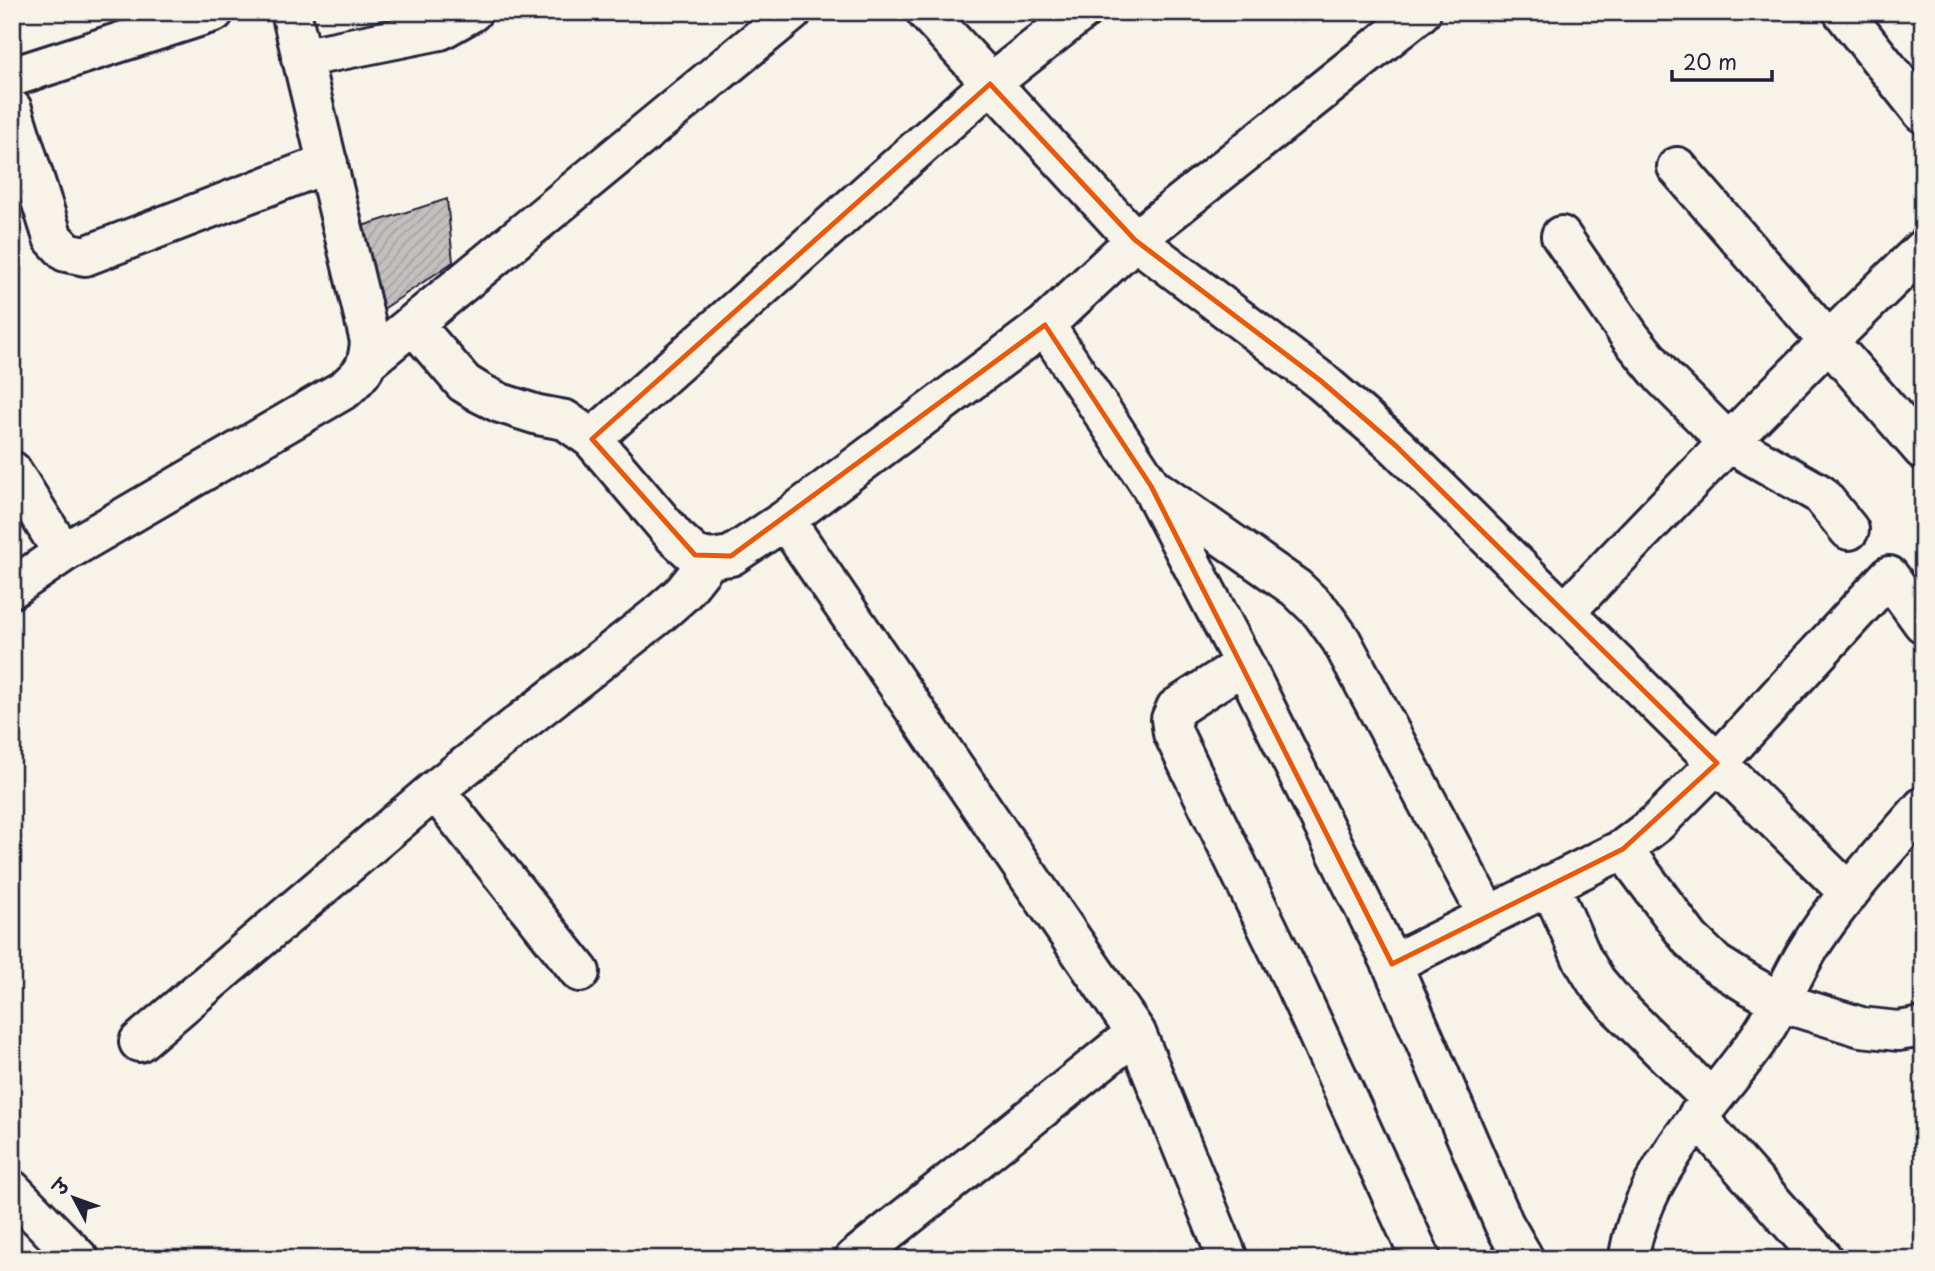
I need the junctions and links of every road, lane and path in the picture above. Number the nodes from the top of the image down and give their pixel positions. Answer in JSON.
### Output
{"nodes":[{"id":1,"x":214,"y":12,"type":"edge"},
{"id":2,"x":291,"y":12,"type":"edge"},
{"id":3,"x":472,"y":12,"type":"edge"},
{"id":4,"x":792,"y":12,"type":"edge"},
{"id":5,"x":926,"y":12,"type":"edge"},
{"id":6,"x":1081,"y":12,"type":"edge"},
{"id":7,"x":1421,"y":12,"type":"edge"},
{"id":8,"x":1843,"y":12,"type":"edge"},
{"id":9,"x":301,"y":58,"type":"junction"},
{"id":10,"x":12,"y":77,"type":"edge"},
{"id":11,"x":990,"y":84,"type":"junction"},
{"id":12,"x":12,"y":109,"type":"edge"},
{"id":13,"x":1923,"y":113,"type":"edge"},
{"id":14,"x":328,"y":163,"type":"junction"},
{"id":15,"x":1677,"y":167,"type":"dead end"},
{"id":16,"x":1561,"y":236,"type":"dead end"},
{"id":17,"x":1135,"y":240,"type":"junction"},
{"id":18,"x":1923,"y":249,"type":"edge"},
{"id":19,"x":413,"y":324,"type":"junction"},
{"id":20,"x":1045,"y":325,"type":"junction"},
{"id":21,"x":1828,"y":341,"type":"junction"},
{"id":22,"x":369,"y":360,"type":"junction"},
{"id":23,"x":592,"y":439,"type":"junction"},
{"id":24,"x":1728,"y":442,"type":"junction"},
{"id":25,"x":1923,"y":450,"type":"edge"},
{"id":26,"x":12,"y":471,"type":"edge"},
{"id":27,"x":1151,"y":486,"type":"junction"},
{"id":28,"x":785,"y":520,"type":"junction"},
{"id":29,"x":1849,"y":530,"type":"dead end"},
{"id":30,"x":63,"y":553,"type":"junction"},
{"id":31,"x":710,"y":559,"type":"junction"},
{"id":32,"x":12,"y":588,"type":"edge"},
{"id":33,"x":1565,"y":612,"type":"junction"},
{"id":34,"x":1923,"y":623,"type":"edge"},
{"id":35,"x":1244,"y":664,"type":"junction"},
{"id":36,"x":1717,"y":763,"type":"junction"},
{"id":37,"x":435,"y":790,"type":"junction"},
{"id":38,"x":1923,"y":807,"type":"edge"},
{"id":39,"x":1623,"y":849,"type":"junction"},
{"id":40,"x":1550,"y":886,"type":"junction"},
{"id":41,"x":1849,"y":892,"type":"junction"},
{"id":42,"x":1488,"y":916,"type":"junction"},
{"id":43,"x":1392,"y":964,"type":"junction"},
{"id":44,"x":580,"y":972,"type":"dead end"},
{"id":45,"x":1780,"y":1002,"type":"junction"},
{"id":46,"x":1923,"y":1027,"type":"edge"},
{"id":47,"x":1136,"y":1032,"type":"junction"},
{"id":48,"x":139,"y":1042,"type":"dead end"},
{"id":49,"x":1704,"y":1108,"type":"junction"},
{"id":50,"x":12,"y":1190,"type":"edge"},
{"id":51,"x":79,"y":1259,"type":"edge"},
{"id":52,"x":854,"y":1259,"type":"edge"},
{"id":53,"x":1228,"y":1259,"type":"edge"},
{"id":54,"x":1421,"y":1259,"type":"edge"},
{"id":55,"x":1524,"y":1259,"type":"edge"},
{"id":56,"x":1629,"y":1259,"type":"edge"},
{"id":57,"x":1823,"y":1259,"type":"edge"}],
"edges":[{"from":1,"to":10,"type":"street"},
{"from":2,"to":9,"type":"street"},
{"from":3,"to":9,"type":"street"},
{"from":4,"to":19,"type":"street"},
{"from":5,"to":11,"type":"street"},
{"from":6,"to":11,"type":"street"},
{"from":7,"to":17,"type":"street"},
{"from":8,"to":13,"type":"street"},
{"from":9,"to":14,"type":"street"},
{"from":11,"to":17,"type":"street"},
{"from":11,"to":23,"type":"street"},
{"from":12,"to":14,"type":"street"},
{"from":14,"to":22,"type":"street"},
{"from":15,"to":21,"type":"street"},
{"from":16,"to":24,"type":"street"},
{"from":17,"to":20,"type":"street"},
{"from":17,"to":33,"type":"street"},
{"from":18,"to":21,"type":"street"},
{"from":19,"to":22,"type":"street"},
{"from":19,"to":23,"type":"street"},
{"from":20,"to":27,"type":"street"},
{"from":20,"to":28,"type":"street"},
{"from":21,"to":24,"type":"street"},
{"from":21,"to":25,"type":"street"},
{"from":22,"to":30,"type":"street"},
{"from":23,"to":31,"type":"street"},
{"from":24,"to":29,"type":"street"},
{"from":24,"to":33,"type":"street"},
{"from":26,"to":30,"type":"street"},
{"from":27,"to":35,"type":"street"},
{"from":27,"to":42,"type":"street"},
{"from":28,"to":31,"type":"street"},
{"from":28,"to":47,"type":"street"},
{"from":30,"to":32,"type":"street"},
{"from":31,"to":37,"type":"street"},
{"from":33,"to":36,"type":"street"},
{"from":34,"to":36,"type":"street"},
{"from":35,"to":43,"type":"street"},
{"from":35,"to":54,"type":"street"},
{"from":36,"to":39,"type":"street"},
{"from":36,"to":41,"type":"street"},
{"from":37,"to":44,"type":"street"},
{"from":37,"to":48,"type":"street"},
{"from":38,"to":41,"type":"street"},
{"from":39,"to":40,"type":"street"},
{"from":39,"to":45,"type":"street"},
{"from":40,"to":42,"type":"street"},
{"from":40,"to":49,"type":"street"},
{"from":41,"to":45,"type":"street"},
{"from":42,"to":43,"type":"street"},
{"from":43,"to":55,"type":"street"},
{"from":45,"to":46,"type":"street"},
{"from":45,"to":49,"type":"street"},
{"from":47,"to":52,"type":"street"},
{"from":47,"to":53,"type":"street"},
{"from":49,"to":56,"type":"street"},
{"from":49,"to":57,"type":"street"},
{"from":50,"to":51,"type":"street"}]}
